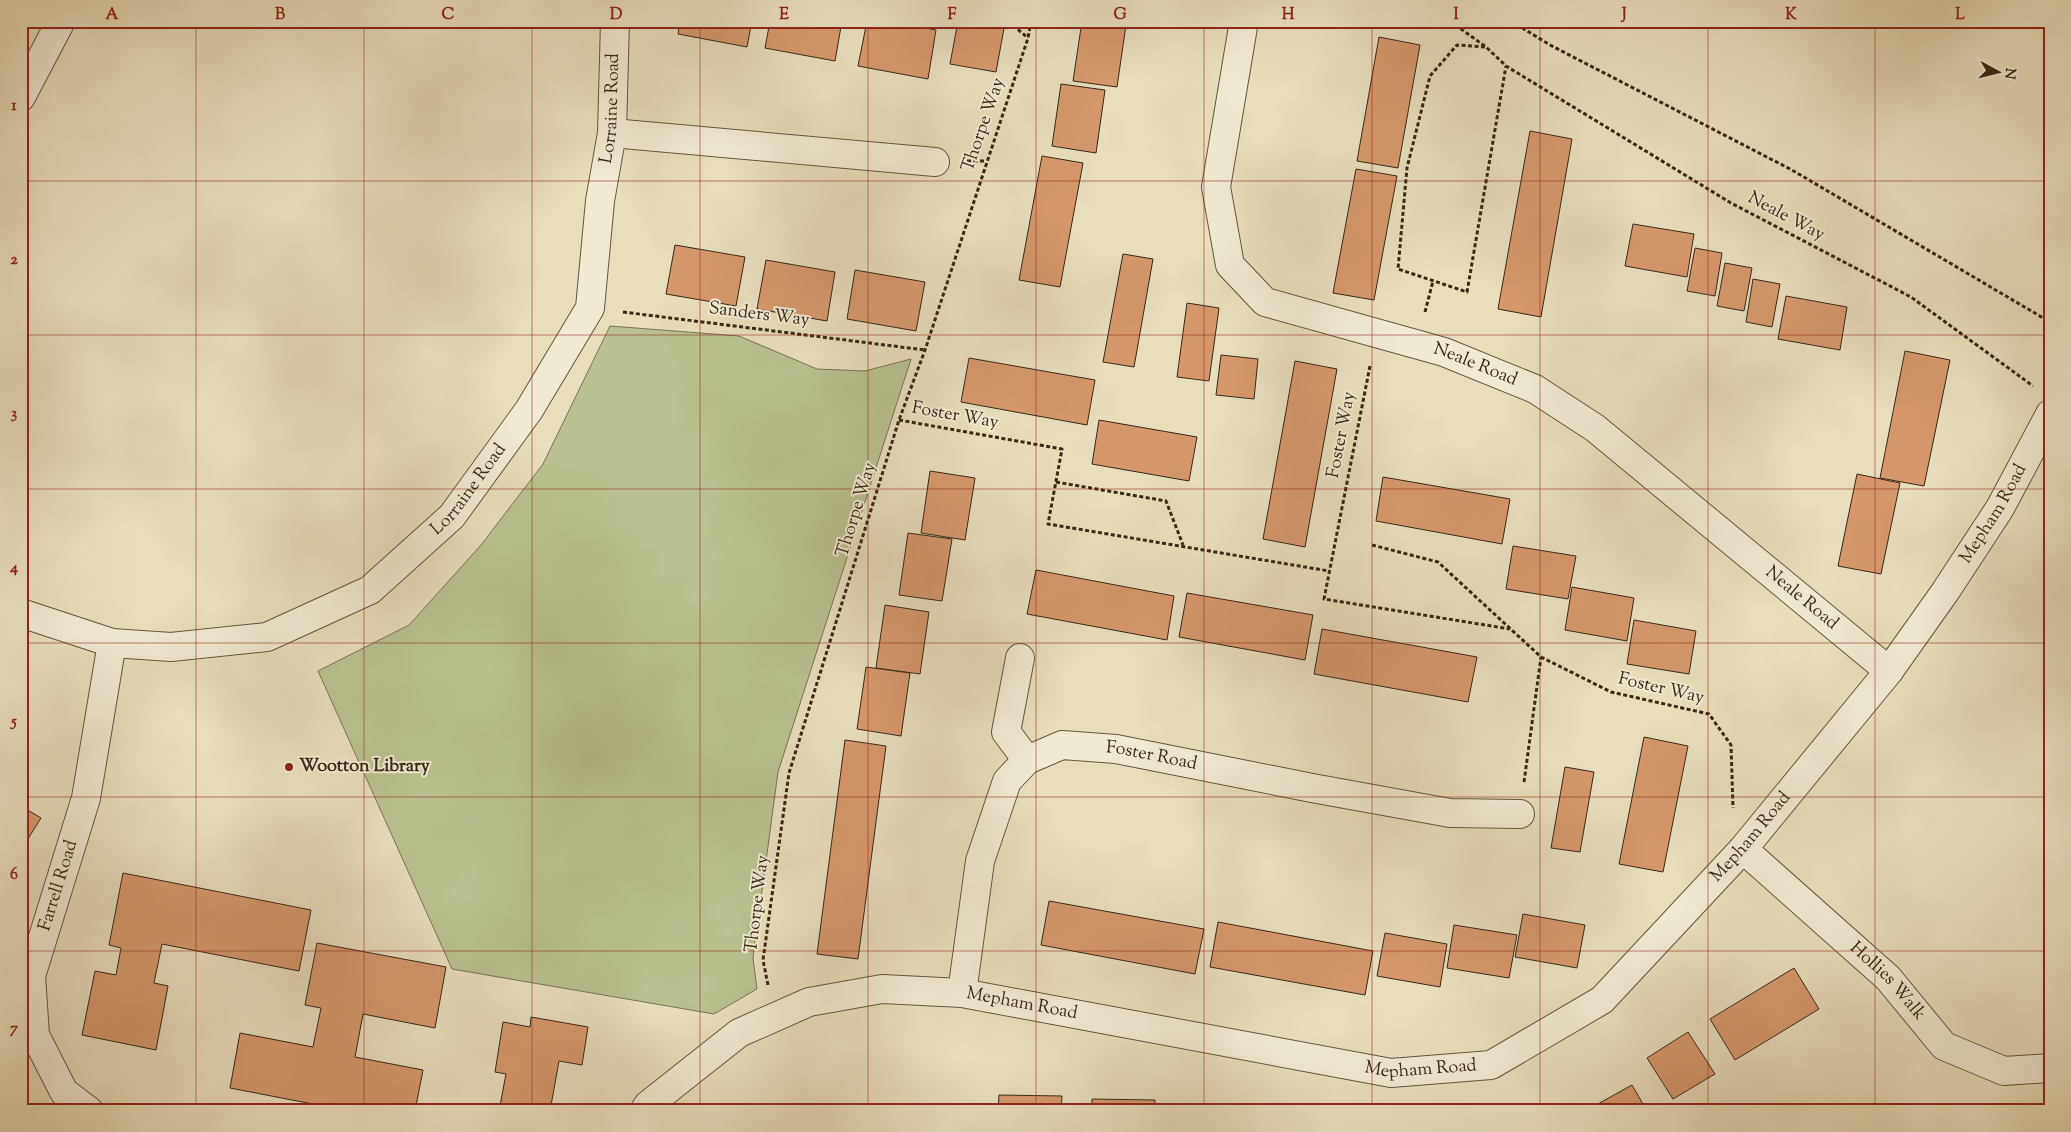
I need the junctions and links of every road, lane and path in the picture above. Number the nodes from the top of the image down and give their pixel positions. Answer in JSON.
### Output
{"nodes":[{"id":1,"x":61,"y":21,"type":"edge"},
{"id":2,"x":615,"y":21,"type":"edge"},
{"id":3,"x":1008,"y":21,"type":"edge"},
{"id":4,"x":1031,"y":21,"type":"edge"},
{"id":5,"x":1244,"y":21,"type":"edge"},
{"id":6,"x":1450,"y":21,"type":"edge"},
{"id":7,"x":1511,"y":21,"type":"edge"},
{"id":8,"x":1028,"y":38,"type":"junction"},
{"id":9,"x":1486,"y":47,"type":"junction"},
{"id":10,"x":1506,"y":66,"type":"junction"},
{"id":11,"x":21,"y":97,"type":"edge"},
{"id":12,"x":612,"y":133,"type":"junction"},
{"id":13,"x":935,"y":162,"type":"dead end"},
{"id":14,"x":590,"y":308,"type":"junction"},
{"id":15,"x":2050,"y":322,"type":"edge"},
{"id":16,"x":1376,"y":333,"type":"junction"},
{"id":17,"x":925,"y":350,"type":"junction"},
{"id":18,"x":2034,"y":387,"type":"dead end"},
{"id":19,"x":2050,"y":414,"type":"edge"},
{"id":20,"x":899,"y":420,"type":"junction"},
{"id":21,"x":1048,"y":524,"type":"junction"},
{"id":22,"x":1372,"y":544,"type":"dead end"},
{"id":23,"x":1183,"y":545,"type":"junction"},
{"id":24,"x":1329,"y":571,"type":"junction"},
{"id":25,"x":21,"y":613,"type":"edge"},
{"id":26,"x":1512,"y":629,"type":"junction"},
{"id":27,"x":112,"y":644,"type":"junction"},
{"id":28,"x":1541,"y":656,"type":"junction"},
{"id":29,"x":1020,"y":658,"type":"dead end"},
{"id":30,"x":1889,"y":671,"type":"junction"},
{"id":31,"x":1027,"y":760,"type":"junction"},
{"id":32,"x":1520,"y":814,"type":"joint"},
{"id":33,"x":1743,"y":850,"type":"junction"},
{"id":34,"x":962,"y":993,"type":"junction"},
{"id":35,"x":774,"y":1018,"type":"junction"},
{"id":36,"x":28,"y":1036,"type":"edge"},
{"id":37,"x":2050,"y":1068,"type":"edge"},
{"id":38,"x":89,"y":1111,"type":"edge"},
{"id":39,"x":644,"y":1111,"type":"edge"}],
"edges":[{"from":1,"to":11,"type":"street"},
{"from":2,"to":12,"type":"street","name":"Lorraine Road"},
{"from":3,"to":8,"type":"path"},
{"from":4,"to":8,"type":"path","name":"Thorpe Way"},
{"from":5,"to":16,"type":"street","name":"Neale Road"},
{"from":6,"to":9,"type":"path","name":"Neale Way"},
{"from":7,"to":15,"type":"path"},
{"from":8,"to":17,"type":"path","name":"Thorpe Way"},
{"from":9,"to":10,"type":"path","name":"Neale Way"},
{"from":9,"to":10,"type":"path"},
{"from":10,"to":18,"type":"path","name":"Neale Way"},
{"from":12,"to":13,"type":"street"},
{"from":12,"to":14,"type":"street","name":"Lorraine Road"},
{"from":14,"to":17,"type":"path","name":"Sanders Way"},
{"from":14,"to":27,"type":"street","name":"Lorraine Road"},
{"from":16,"to":24,"type":"path","name":"Foster Way"},
{"from":16,"to":30,"type":"street","name":"Neale Road"},
{"from":17,"to":20,"type":"path","name":"Thorpe Way"},
{"from":19,"to":30,"type":"street","name":"Mepham Road"},
{"from":20,"to":21,"type":"path","name":"Foster Way"},
{"from":20,"to":35,"type":"path","name":"Thorpe Way"},
{"from":21,"to":23,"type":"path"},
{"from":21,"to":23,"type":"path"},
{"from":22,"to":26,"type":"path","name":"Foster Way"},
{"from":23,"to":24,"type":"path"},
{"from":24,"to":26,"type":"path","name":"Foster Way"},
{"from":25,"to":27,"type":"street","name":"Lorraine Road"},
{"from":26,"to":28,"type":"path","name":"Foster Way"},
{"from":27,"to":36,"type":"street","name":"Farrell Road"},
{"from":28,"to":32,"type":"path"},
{"from":28,"to":33,"type":"path","name":"Foster Way"},
{"from":29,"to":31,"type":"street"},
{"from":30,"to":33,"type":"street","name":"Mepham Road"},
{"from":31,"to":32,"type":"street","name":"Foster Road"},
{"from":31,"to":34,"type":"street","name":"Foster Road"},
{"from":33,"to":34,"type":"street","name":"Mepham Road"},
{"from":33,"to":37,"type":"street","name":"Hollies Walk"},
{"from":34,"to":35,"type":"street","name":"Mepham Road"},
{"from":35,"to":39,"type":"street","name":"Mepham Road"},
{"from":36,"to":38,"type":"street","name":"Farrell Road"}]}
